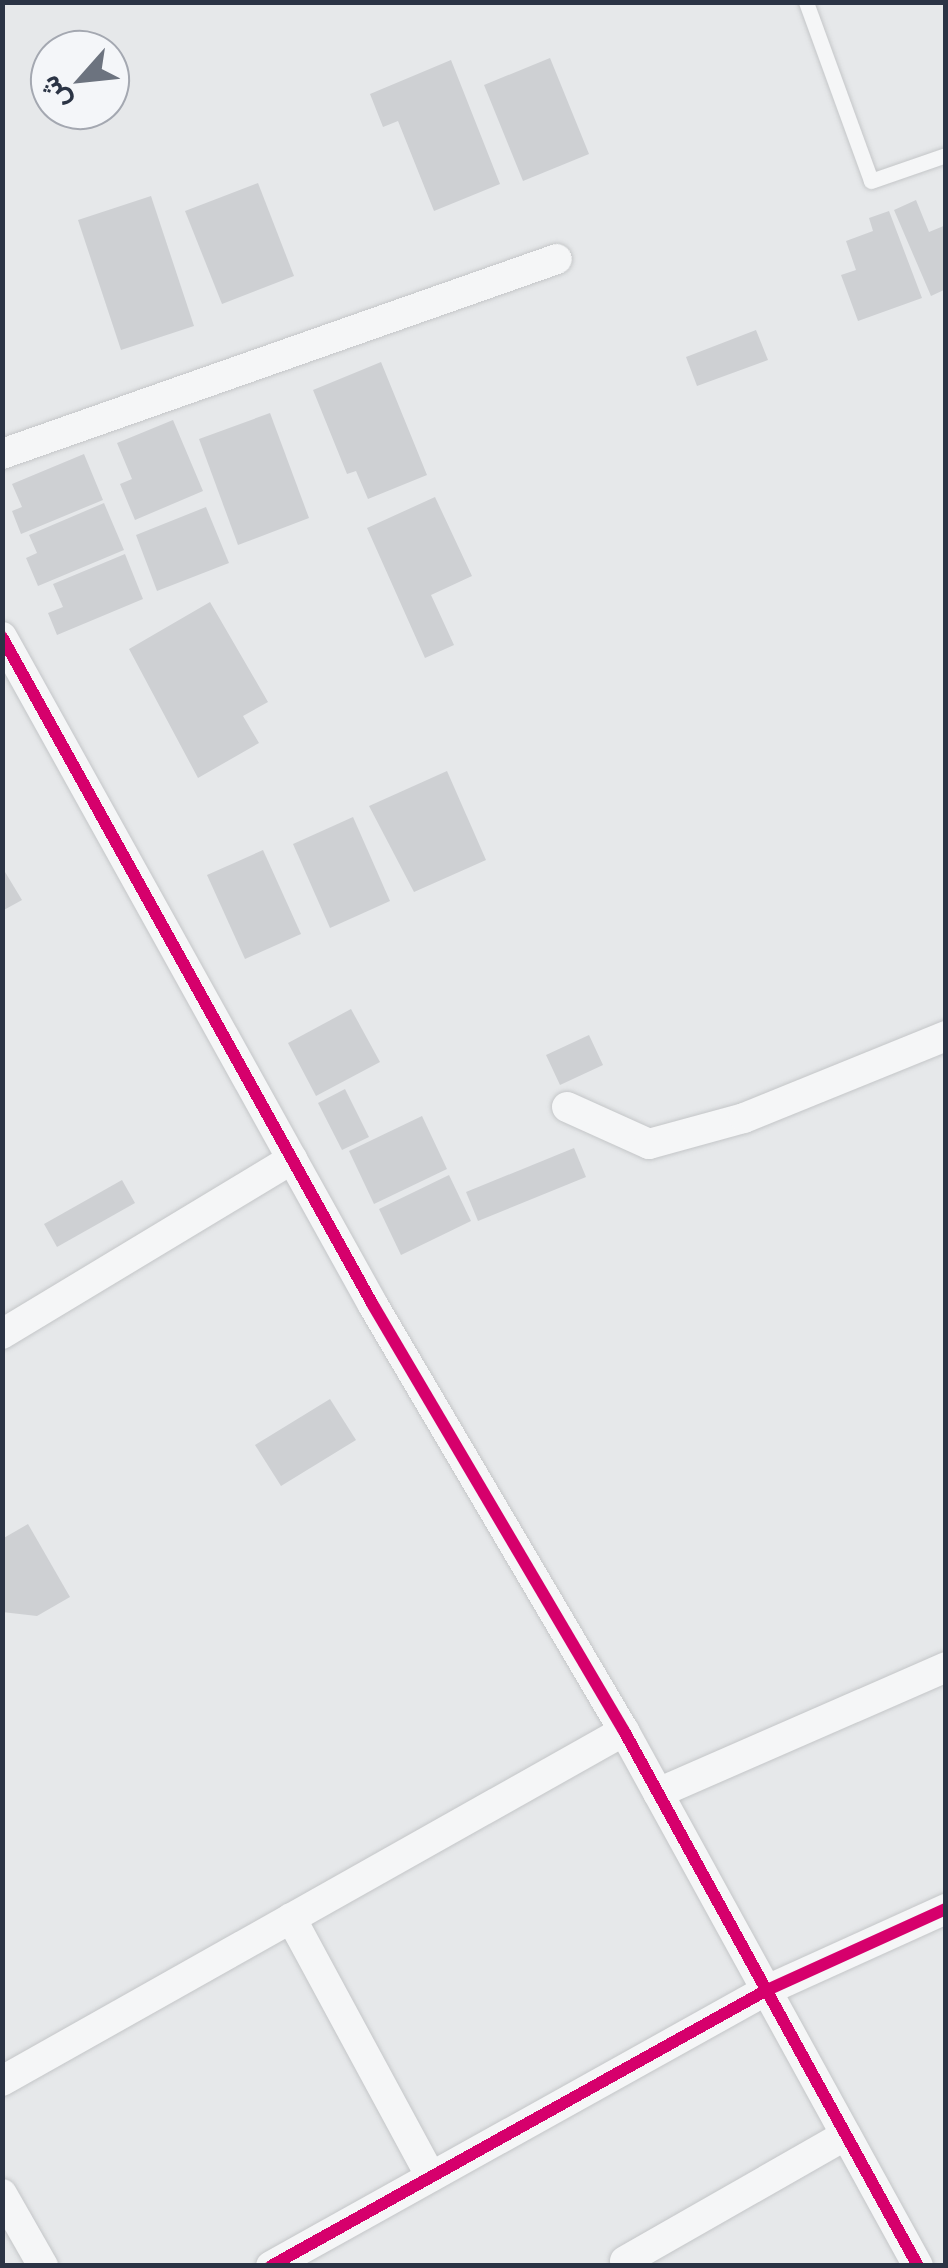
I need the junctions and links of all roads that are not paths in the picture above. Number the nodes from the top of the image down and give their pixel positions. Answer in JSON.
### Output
{"nodes":[{"id":1,"x":806,"y":2,"type":"edge"},
{"id":2,"x":946,"y":155,"type":"edge"},
{"id":3,"x":557,"y":259,"type":"dead end"},
{"id":4,"x":2,"y":454,"type":"edge"},
{"id":5,"x":3,"y":640,"type":"edge"},
{"id":6,"x":946,"y":1036,"type":"edge"},
{"id":7,"x":567,"y":1107,"type":"dead end"},
{"id":8,"x":292,"y":1159,"type":"junction"},
{"id":9,"x":2,"y":1334,"type":"edge"},
{"id":10,"x":946,"y":1666,"type":"edge"},
{"id":11,"x":624,"y":1730,"type":"junction"},
{"id":12,"x":658,"y":1793,"type":"junction"},
{"id":13,"x":946,"y":1909,"type":"edge"},
{"id":14,"x":290,"y":1918,"type":"junction"},
{"id":15,"x":765,"y":1991,"type":"junction"},
{"id":16,"x":2,"y":2080,"type":"edge"},
{"id":17,"x":846,"y":2135,"type":"junction"},
{"id":18,"x":430,"y":2176,"type":"junction"},
{"id":19,"x":2,"y":2194,"type":"edge"},
{"id":20,"x":625,"y":2261,"type":"dead end"},
{"id":21,"x":42,"y":2266,"type":"edge"},
{"id":22,"x":270,"y":2266,"type":"edge"},
{"id":23,"x":918,"y":2266,"type":"edge"}],
"edges":[{"from":1,"to":2,"type":"lane"},
{"from":3,"to":4,"type":"street"},
{"from":5,"to":8,"type":"street"},
{"from":6,"to":7,"type":"street"},
{"from":8,"to":9,"type":"street"},
{"from":8,"to":11,"type":"street"},
{"from":10,"to":12,"type":"street"},
{"from":11,"to":12,"type":"street"},
{"from":11,"to":14,"type":"street"},
{"from":12,"to":15,"type":"street"},
{"from":13,"to":15,"type":"street"},
{"from":14,"to":16,"type":"street"},
{"from":14,"to":18,"type":"street"},
{"from":15,"to":17,"type":"street"},
{"from":15,"to":18,"type":"street"},
{"from":17,"to":20,"type":"street"},
{"from":17,"to":23,"type":"street"},
{"from":18,"to":22,"type":"street"},
{"from":19,"to":21,"type":"street"}]}
